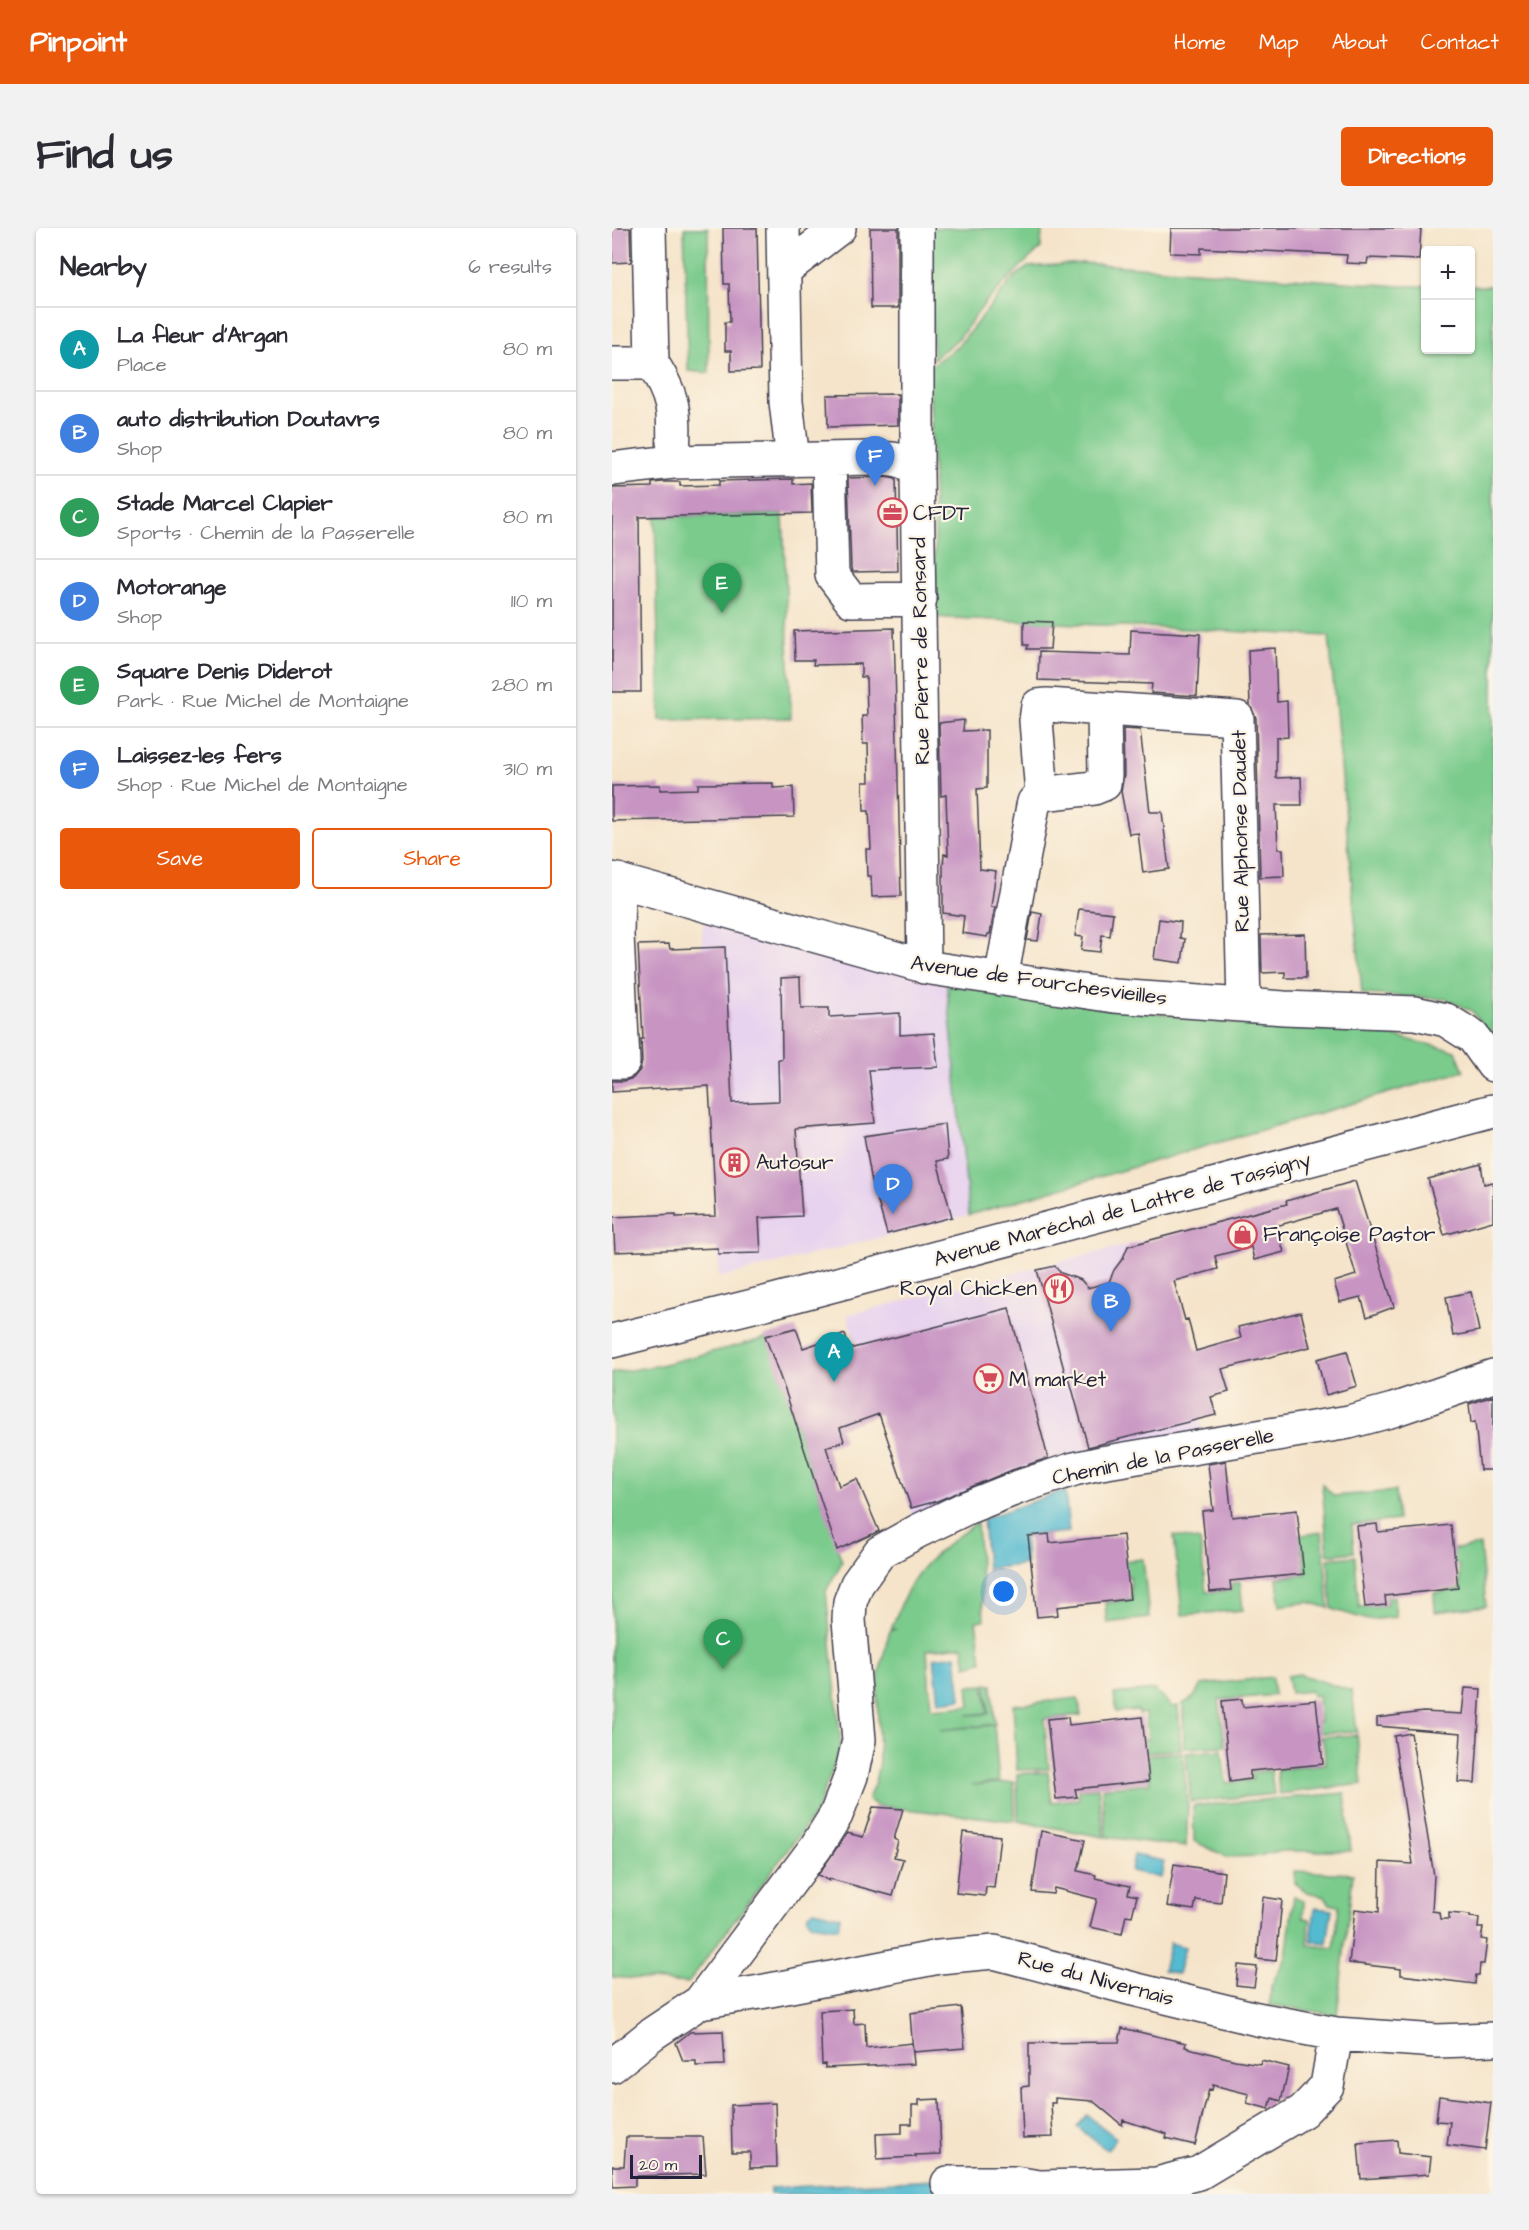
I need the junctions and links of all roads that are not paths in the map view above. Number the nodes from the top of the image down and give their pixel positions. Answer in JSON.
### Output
{"nodes":[{"id":1,"x":650,"y":228,"type":"edge"},
{"id":2,"x":783,"y":228,"type":"edge"},
{"id":3,"x":839,"y":228,"type":"edge"},
{"id":4,"x":917,"y":228,"type":"edge"},
{"id":5,"x":784,"y":270,"type":"junction"},
{"id":6,"x":612,"y":363,"type":"edge"},
{"id":7,"x":652,"y":363,"type":"junction"},
{"id":8,"x":793,"y":460,"type":"junction"},
{"id":9,"x":829,"y":460,"type":"junction"},
{"id":10,"x":673,"y":462,"type":"junction"},
{"id":11,"x":612,"y":469,"type":"edge"},
{"id":12,"x":917,"y":473,"type":"junction"},
{"id":13,"x":920,"y":599,"type":"junction"},
{"id":14,"x":1104,"y":709,"type":"junction"},
{"id":15,"x":1038,"y":800,"type":"junction"},
{"id":16,"x":615,"y":880,"type":"edge"},
{"id":17,"x":615,"y":935,"type":"edge"},
{"id":18,"x":924,"y":966,"type":"junction"},
{"id":19,"x":1001,"y":979,"type":"junction"},
{"id":20,"x":1244,"y":1005,"type":"junction"},
{"id":21,"x":612,"y":1062,"type":"edge"},
{"id":22,"x":1493,"y":1065,"type":"edge"},
{"id":23,"x":1493,"y":1111,"type":"edge"},
{"id":24,"x":612,"y":1341,"type":"edge"},
{"id":25,"x":1493,"y":1376,"type":"edge"},
{"id":26,"x":700,"y":2002,"type":"junction"},
{"id":27,"x":1335,"y":2034,"type":"junction"},
{"id":28,"x":1493,"y":2039,"type":"edge"},
{"id":29,"x":612,"y":2066,"type":"edge"},
{"id":30,"x":948,"y":2183,"type":"dead end"}],
"edges":[{"from":1,"to":7,"type":"street"},
{"from":2,"to":5,"type":"street"},
{"from":3,"to":5,"type":"street"},
{"from":4,"to":12,"type":"street","name":"Rue Pierre de Ronsard"},
{"from":5,"to":8,"type":"street"},
{"from":6,"to":7,"type":"street"},
{"from":7,"to":10,"type":"street"},
{"from":8,"to":9,"type":"street"},
{"from":8,"to":10,"type":"street"},
{"from":9,"to":12,"type":"street"},
{"from":9,"to":13,"type":"street"},
{"from":10,"to":11,"type":"street"},
{"from":12,"to":13,"type":"street","name":"Rue Pierre de Ronsard"},
{"from":13,"to":18,"type":"street","name":"Rue Pierre de Ronsard"},
{"from":14,"to":15,"type":"street"},
{"from":14,"to":15,"type":"street","name":"Rue Alphonse Daudet"},
{"from":14,"to":20,"type":"street","name":"Rue Alphonse Daudet"},
{"from":15,"to":19,"type":"street","name":"Rue Alphonse Daudet"},
{"from":16,"to":17,"type":"street"},
{"from":16,"to":18,"type":"street","name":"Avenue de Fourchesvieilles"},
{"from":17,"to":21,"type":"street"},
{"from":18,"to":19,"type":"street","name":"Avenue de Fourchesvieilles"},
{"from":19,"to":20,"type":"street","name":"Avenue de Fourchesvieilles"},
{"from":20,"to":22,"type":"street","name":"Avenue de Fourchesvieilles"},
{"from":23,"to":24,"type":"street","name":"Avenue Maréchal de Lattre de Tassigny"},
{"from":25,"to":26,"type":"street","name":"Chemin de la Passerelle"},
{"from":26,"to":27,"type":"street","name":"Rue du Nivernais"},
{"from":26,"to":29,"type":"street","name":"Chemin de la Passerelle"},
{"from":27,"to":28,"type":"street","name":"Rue du Nivernais"},
{"from":27,"to":30,"type":"street"}]}
